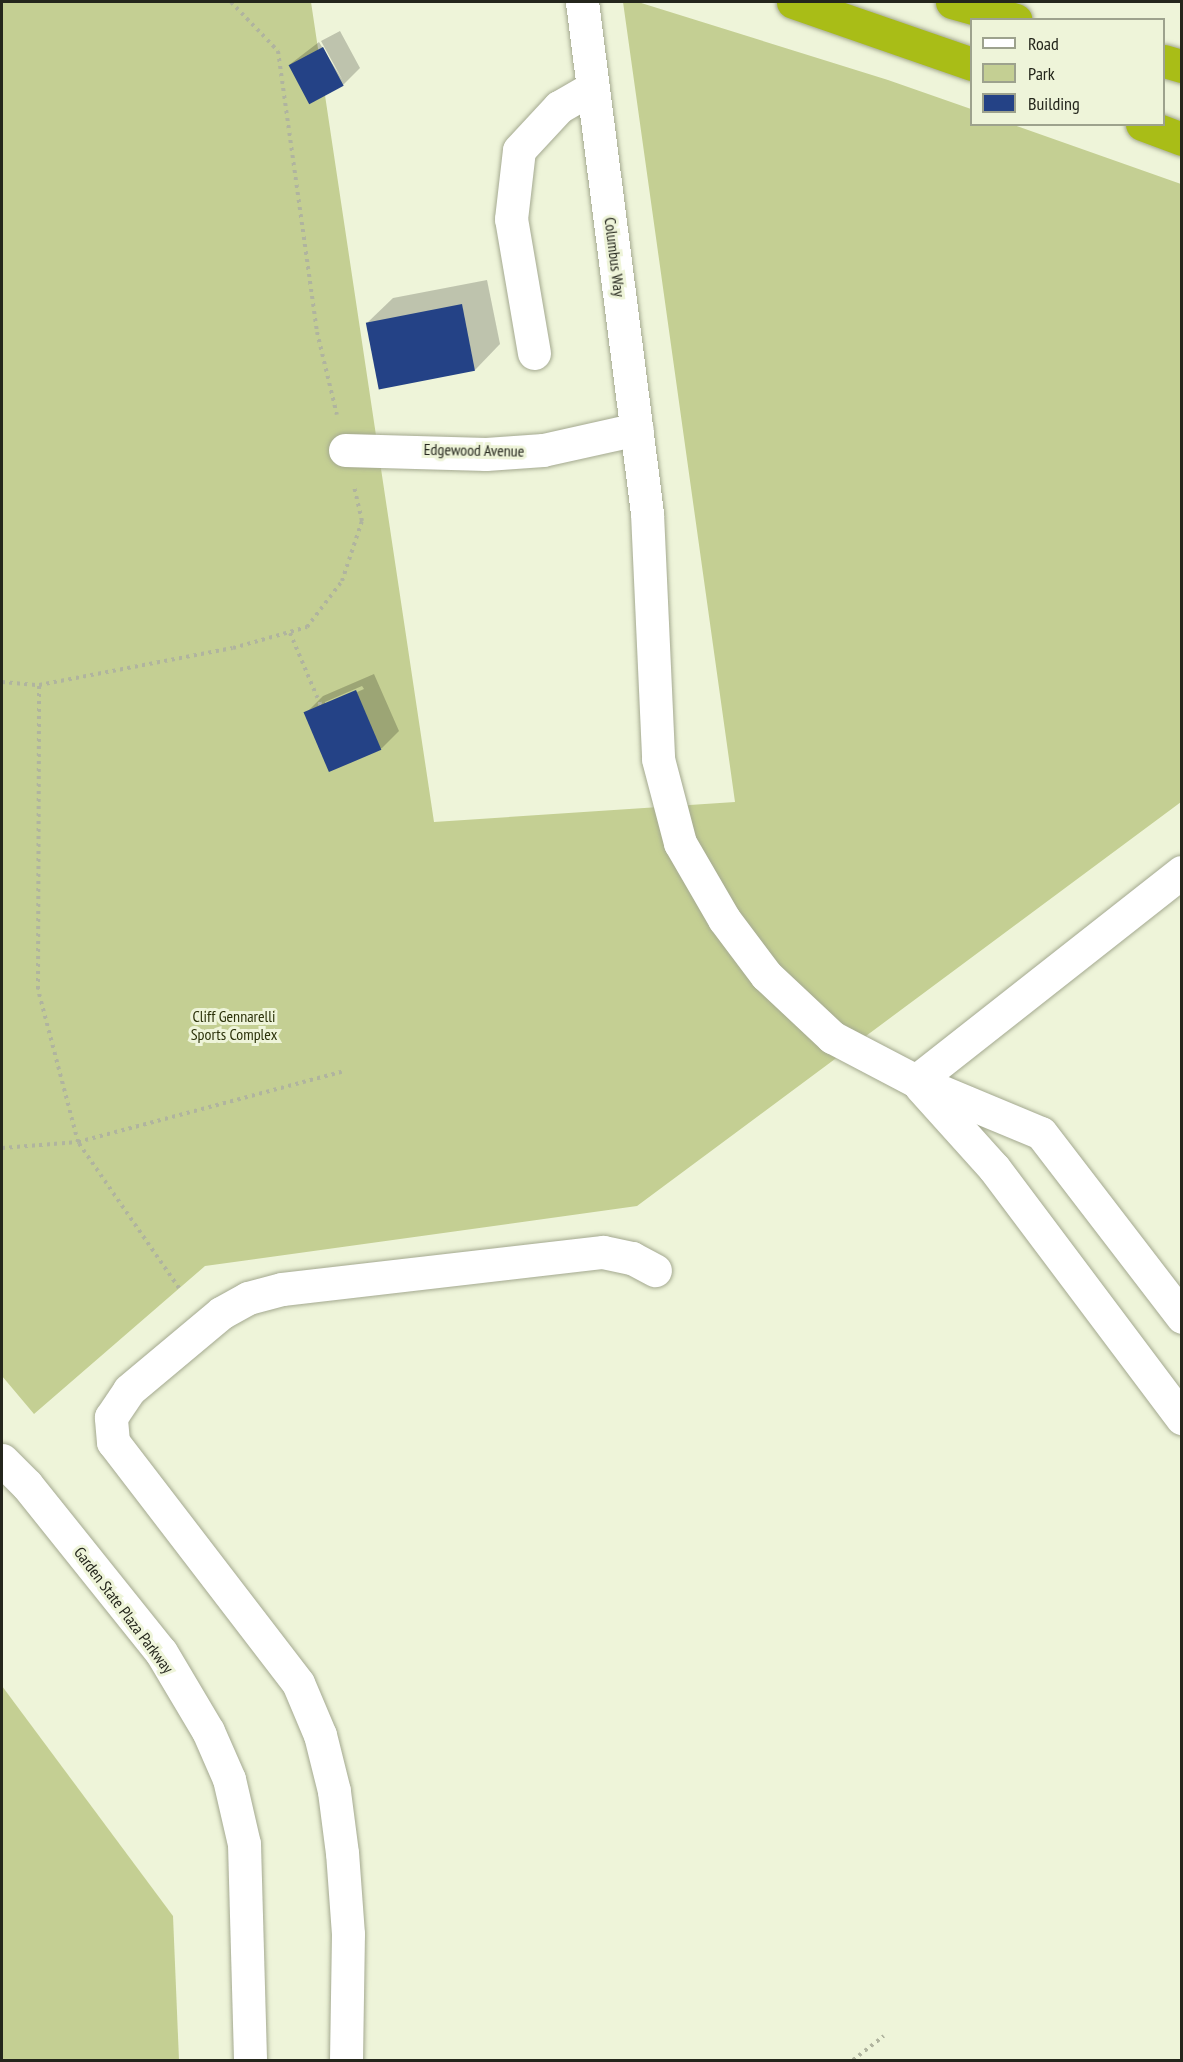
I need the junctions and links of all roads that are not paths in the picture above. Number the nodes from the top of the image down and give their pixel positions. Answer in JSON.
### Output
{"nodes":[{"id":1,"x":582,"y":2,"type":"edge"},
{"id":2,"x":793,"y":2,"type":"edge"},
{"id":3,"x":952,"y":2,"type":"edge"},
{"id":4,"x":1009,"y":18,"type":"edge"},
{"id":5,"x":1165,"y":61,"type":"edge"},
{"id":6,"x":970,"y":63,"type":"edge"},
{"id":7,"x":1182,"y":66,"type":"edge"},
{"id":8,"x":593,"y":87,"type":"junction"},
{"id":9,"x":1147,"y":126,"type":"edge"},
{"id":10,"x":1182,"y":139,"type":"edge"},
{"id":11,"x":534,"y":353,"type":"dead end"},
{"id":12,"x":637,"y":429,"type":"junction"},
{"id":13,"x":345,"y":450,"type":"road end"},
{"id":14,"x":1182,"y":872,"type":"edge"},
{"id":15,"x":916,"y":1081,"type":"junction"},
{"id":16,"x":655,"y":1270,"type":"dead end"},
{"id":17,"x":1182,"y":1317,"type":"edge"},
{"id":18,"x":1182,"y":1418,"type":"edge"},
{"id":19,"x":2,"y":1434,"type":"edge"},
{"id":20,"x":2,"y":1460,"type":"edge"},
{"id":21,"x":27,"y":1485,"type":"junction"},
{"id":22,"x":250,"y":2061,"type":"edge"},
{"id":23,"x":346,"y":2061,"type":"edge"}],
"edges":[{"from":1,"to":8,"type":"street","name":"Columbus Way"},
{"from":2,"to":6,"type":"highway"},
{"from":3,"to":4,"type":"highway"},
{"from":5,"to":7,"type":"highway"},
{"from":8,"to":11,"type":"street"},
{"from":8,"to":12,"type":"street","name":"Columbus Way"},
{"from":9,"to":10,"type":"highway"},
{"from":12,"to":13,"type":"street","name":"Edgewood Avenue"},
{"from":12,"to":15,"type":"street","name":"Columbus Way"},
{"from":14,"to":15,"type":"street"},
{"from":15,"to":17,"type":"street","name":"Columbus Way"},
{"from":15,"to":18,"type":"street"},
{"from":16,"to":23,"type":"street"},
{"from":19,"to":21,"type":"street","name":"Garden State Plaza Parkway"},
{"from":20,"to":21,"type":"street","name":"Garden State Plaza Parkway"},
{"from":21,"to":22,"type":"street","name":"Garden State Plaza Parkway"}]}
